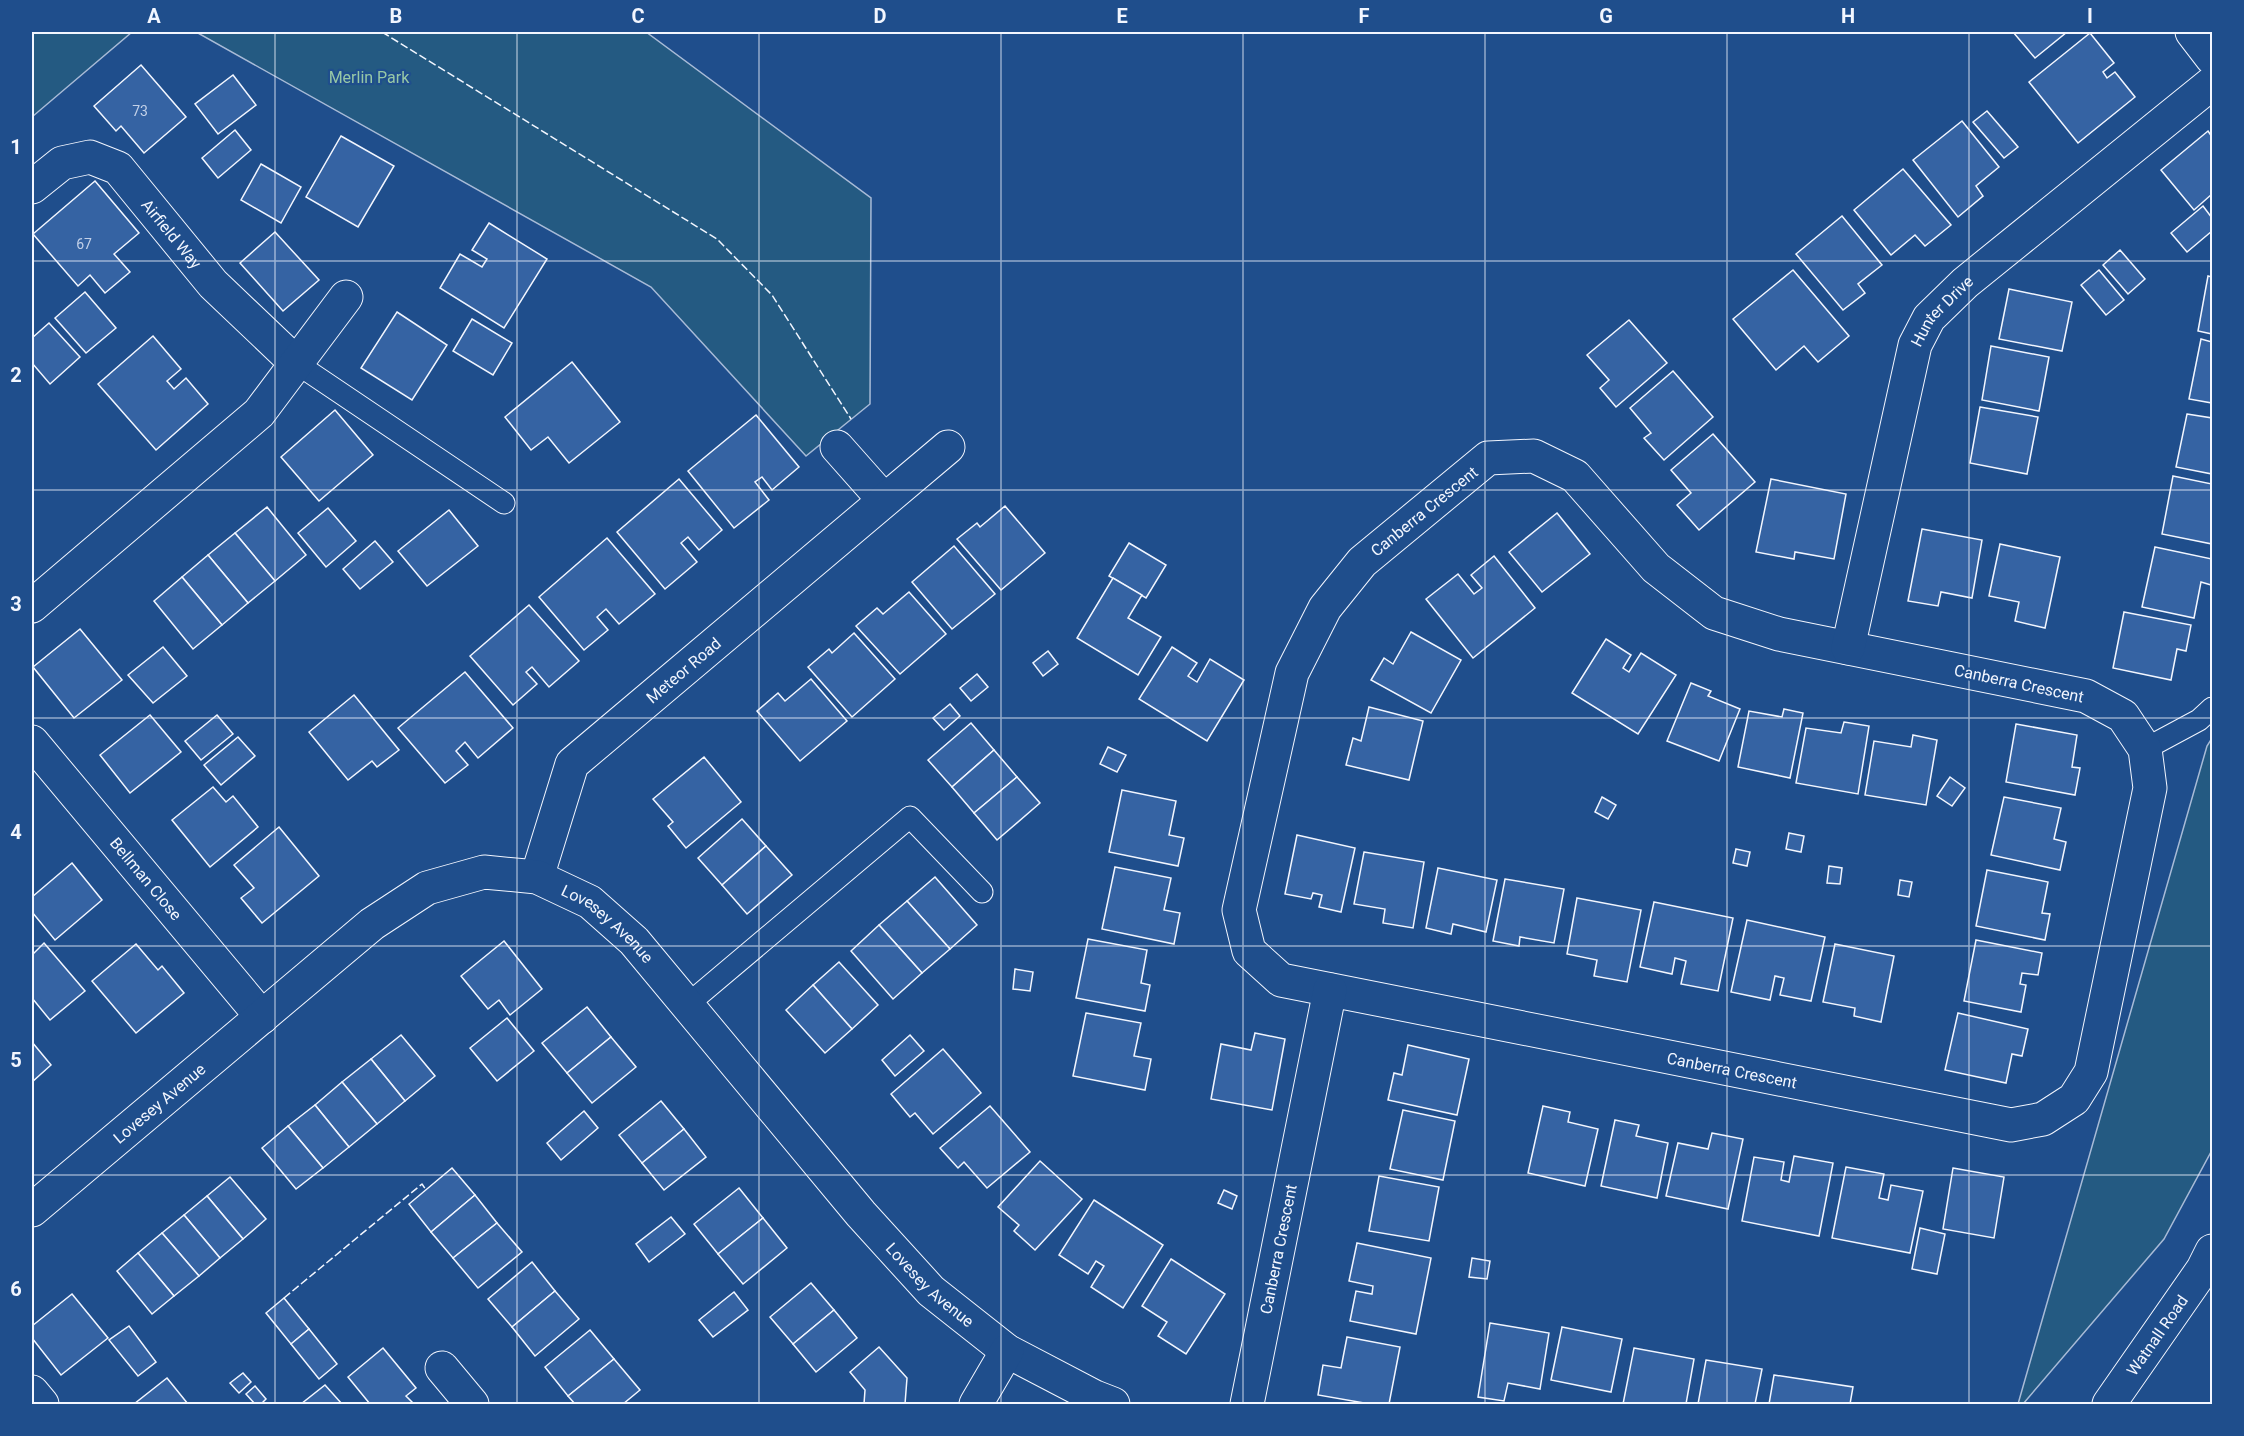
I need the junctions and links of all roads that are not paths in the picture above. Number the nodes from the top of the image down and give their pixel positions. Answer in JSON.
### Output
{"nodes":[{"id":1,"x":2192,"y":32,"type":"edge"},
{"id":2,"x":2212,"y":58,"type":"edge"},
{"id":3,"x":2212,"y":83,"type":"edge"},
{"id":4,"x":32,"y":187,"type":"edge"},
{"id":5,"x":346,"y":297,"type":"dead end"},
{"id":6,"x":296,"y":363,"type":"junction"},
{"id":7,"x":837,"y":447,"type":"dead end"},
{"id":8,"x":948,"y":447,"type":"dead end"},
{"id":9,"x":884,"y":500,"type":"junction"},
{"id":10,"x":504,"y":503,"type":"dead end"},
{"id":11,"x":32,"y":606,"type":"edge"},
{"id":12,"x":1848,"y":648,"type":"junction"},
{"id":13,"x":2212,"y":708,"type":"edge"},
{"id":14,"x":32,"y":742,"type":"edge"},
{"id":15,"x":2145,"y":749,"type":"junction"},
{"id":16,"x":537,"y":877,"type":"junction"},
{"id":17,"x":982,"y":892,"type":"dead end"},
{"id":18,"x":1330,"y":990,"type":"junction"},
{"id":19,"x":687,"y":1005,"type":"junction"},
{"id":20,"x":262,"y":1017,"type":"junction"},
{"id":21,"x":32,"y":1210,"type":"edge"},
{"id":22,"x":2207,"y":1260,"type":"edge"},
{"id":23,"x":1007,"y":1351,"type":"junction"},
{"id":24,"x":442,"y":1368,"type":"dead end"},
{"id":25,"x":32,"y":1392,"type":"edge"},
{"id":26,"x":42,"y":1404,"type":"edge"},
{"id":27,"x":472,"y":1404,"type":"edge"},
{"id":28,"x":976,"y":1404,"type":"edge"},
{"id":29,"x":1113,"y":1404,"type":"edge"},
{"id":30,"x":1247,"y":1404,"type":"edge"},
{"id":31,"x":2110,"y":1404,"type":"edge"}],
"edges":[{"from":1,"to":2,"type":"street"},
{"from":3,"to":12,"type":"street","name":"Hunter Drive"},
{"from":4,"to":6,"type":"street","name":"Airfield Way"},
{"from":5,"to":6,"type":"street"},
{"from":6,"to":10,"type":"lane"},
{"from":6,"to":11,"type":"street"},
{"from":7,"to":9,"type":"street"},
{"from":8,"to":9,"type":"street","name":"Meteor Road"},
{"from":9,"to":16,"type":"street","name":"Meteor Road"},
{"from":12,"to":15,"type":"street","name":"Canberra Crescent"},
{"from":12,"to":18,"type":"street","name":"Canberra Crescent"},
{"from":13,"to":15,"type":"lane"},
{"from":14,"to":20,"type":"street","name":"Bellman Close"},
{"from":15,"to":18,"type":"street","name":"Canberra Crescent"},
{"from":16,"to":19,"type":"street","name":"Lovesey Avenue"},
{"from":16,"to":20,"type":"street","name":"Lovesey Avenue"},
{"from":17,"to":19,"type":"lane"},
{"from":18,"to":30,"type":"street","name":"Canberra Crescent"},
{"from":19,"to":23,"type":"street","name":"Lovesey Avenue"},
{"from":20,"to":21,"type":"street","name":"Lovesey Avenue"},
{"from":22,"to":31,"type":"street","name":"Watnall Road"},
{"from":23,"to":28,"type":"street"},
{"from":23,"to":29,"type":"street","name":"Lovesey Avenue"},
{"from":24,"to":27,"type":"street"},
{"from":25,"to":26,"type":"street"}]}
